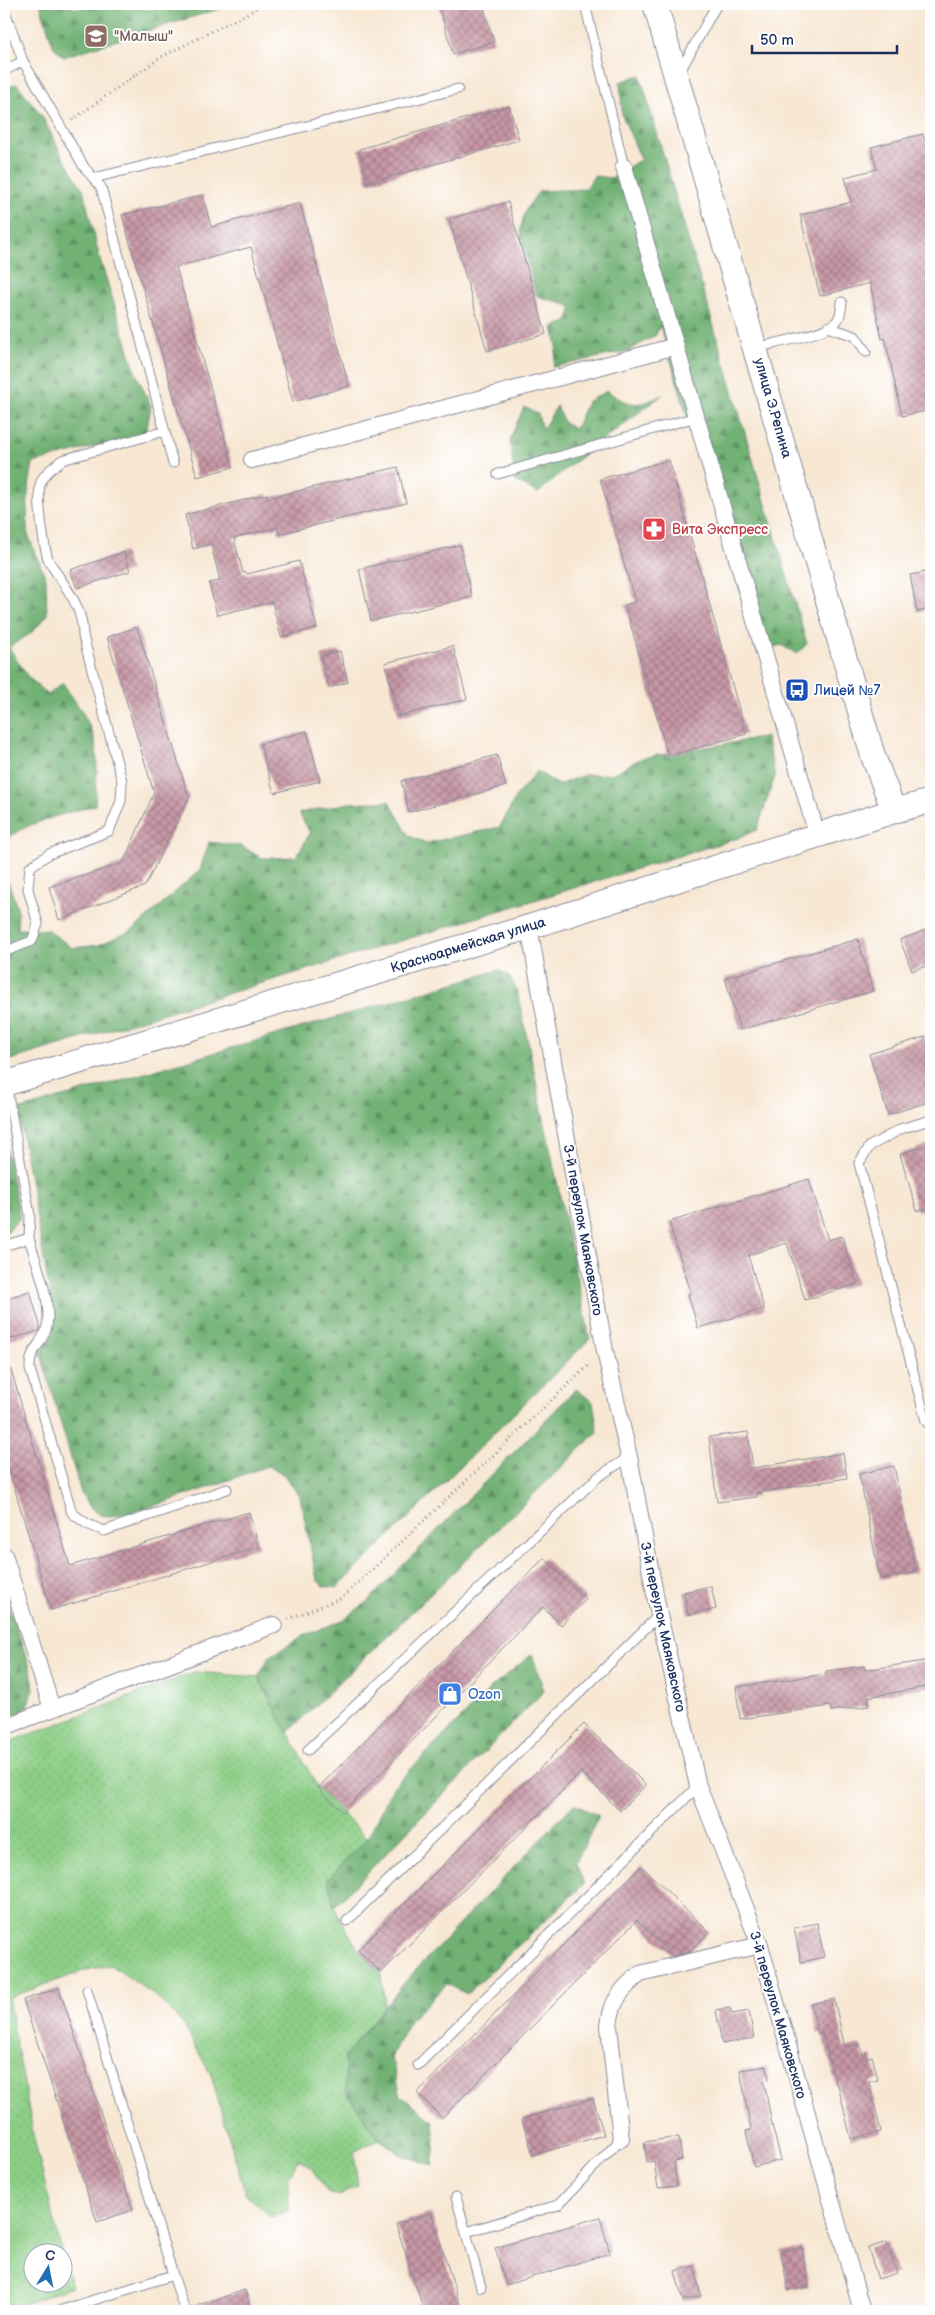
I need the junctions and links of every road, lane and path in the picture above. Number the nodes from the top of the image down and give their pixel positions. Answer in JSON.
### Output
{"nodes":[{"id":1,"x":260,"y":4,"type":"edge"},
{"id":2,"x":584,"y":4,"type":"edge"},
{"id":3,"x":656,"y":4,"type":"edge"},
{"id":4,"x":717,"y":4,"type":"edge"},
{"id":5,"x":4,"y":8,"type":"edge"},
{"id":6,"x":23,"y":61,"type":"junction"},
{"id":7,"x":4,"y":71,"type":"edge"},
{"id":8,"x":677,"y":78,"type":"junction"},
{"id":9,"x":458,"y":89,"type":"dead end"},
{"id":10,"x":61,"y":128,"type":"junction"},
{"id":11,"x":624,"y":167,"type":"joint"},
{"id":12,"x":94,"y":178,"type":"junction"},
{"id":13,"x":842,"y":302,"type":"dead end"},
{"id":14,"x":828,"y":326,"type":"junction"},
{"id":15,"x":676,"y":346,"type":"junction"},
{"id":16,"x":755,"y":348,"type":"junction"},
{"id":17,"x":866,"y":352,"type":"dead end"},
{"id":18,"x":696,"y":417,"type":"junction"},
{"id":19,"x":165,"y":431,"type":"junction"},
{"id":20,"x":252,"y":460,"type":"dead end"},
{"id":21,"x":174,"y":463,"type":"dead end"},
{"id":22,"x":498,"y":474,"type":"dead end"},
{"id":23,"x":931,"y":801,"type":"edge"},
{"id":24,"x":894,"y":811,"type":"junction"},
{"id":25,"x":817,"y":836,"type":"junction"},
{"id":26,"x":529,"y":927,"type":"junction"},
{"id":27,"x":4,"y":952,"type":"edge"},
{"id":28,"x":5,"y":1084,"type":"edge"},
{"id":29,"x":931,"y":1120,"type":"edge"},
{"id":30,"x":29,"y":1238,"type":"junction"},
{"id":31,"x":4,"y":1246,"type":"edge"},
{"id":32,"x":604,"y":1351,"type":"junction"},
{"id":33,"x":931,"y":1426,"type":"edge"},
{"id":34,"x":629,"y":1457,"type":"junction"},
{"id":35,"x":227,"y":1489,"type":"dead end"},
{"id":36,"x":4,"y":1555,"type":"edge"},
{"id":37,"x":659,"y":1615,"type":"junction"},
{"id":38,"x":274,"y":1625,"type":"joint"},
{"id":39,"x":52,"y":1709,"type":"junction"},
{"id":40,"x":4,"y":1727,"type":"edge"},
{"id":41,"x":308,"y":1750,"type":"dead end"},
{"id":42,"x":698,"y":1786,"type":"junction"},
{"id":43,"x":347,"y":1920,"type":"dead end"},
{"id":44,"x":760,"y":1944,"type":"junction"},
{"id":45,"x":86,"y":1990,"type":"dead end"},
{"id":46,"x":418,"y":2065,"type":"dead end"},
{"id":47,"x":620,"y":2139,"type":"joint"},
{"id":48,"x":456,"y":2197,"type":"dead end"},
{"id":49,"x":466,"y":2232,"type":"junction"},
{"id":50,"x":173,"y":2275,"type":"junction"},
{"id":51,"x":480,"y":2287,"type":"dead end"},
{"id":52,"x":59,"y":2311,"type":"edge"},
{"id":53,"x":184,"y":2311,"type":"edge"},
{"id":54,"x":862,"y":2311,"type":"edge"}],
"edges":[{"from":1,"to":10,"type":"path"},
{"from":2,"to":11,"type":"lane"},
{"from":3,"to":8,"type":"main road","name":"улица Э.Репина"},
{"from":4,"to":8,"type":"lane"},
{"from":5,"to":6,"type":"lane"},
{"from":6,"to":7,"type":"lane"},
{"from":6,"to":10,"type":"lane"},
{"from":8,"to":16,"type":"main road","name":"улица Э.Репина"},
{"from":9,"to":12,"type":"lane"},
{"from":10,"to":12,"type":"lane"},
{"from":11,"to":15,"type":"street"},
{"from":12,"to":19,"type":"lane"},
{"from":13,"to":14,"type":"lane"},
{"from":14,"to":16,"type":"lane"},
{"from":14,"to":17,"type":"lane"},
{"from":15,"to":18,"type":"street"},
{"from":15,"to":20,"type":"street"},
{"from":16,"to":24,"type":"main road","name":"улица Э.Репина"},
{"from":18,"to":22,"type":"lane"},
{"from":18,"to":25,"type":"street"},
{"from":19,"to":21,"type":"lane"},
{"from":19,"to":27,"type":"lane"},
{"from":23,"to":24,"type":"main road","name":"Красноармейская улица"},
{"from":24,"to":25,"type":"main road","name":"Красноармейская улица"},
{"from":25,"to":26,"type":"main road","name":"Красноармейская улица"},
{"from":26,"to":28,"type":"main road","name":"Красноармейская улица"},
{"from":26,"to":32,"type":"street","name":"3-й переулок Маяковского"},
{"from":28,"to":30,"type":"lane"},
{"from":29,"to":33,"type":"lane"},
{"from":30,"to":31,"type":"lane"},
{"from":30,"to":35,"type":"lane"},
{"from":32,"to":34,"type":"street","name":"3-й переулок Маяковского"},
{"from":32,"to":38,"type":"path"},
{"from":34,"to":37,"type":"street","name":"3-й переулок Маяковского"},
{"from":34,"to":41,"type":"lane"},
{"from":36,"to":39,"type":"street"},
{"from":37,"to":42,"type":"street","name":"3-й переулок Маяковского"},
{"from":37,"to":43,"type":"lane"},
{"from":38,"to":39,"type":"street"},
{"from":39,"to":40,"type":"street"},
{"from":42,"to":44,"type":"street","name":"3-й переулок Маяковского"},
{"from":42,"to":46,"type":"lane"},
{"from":44,"to":47,"type":"street"},
{"from":44,"to":54,"type":"street","name":"3-й переулок Маяковского"},
{"from":45,"to":50,"type":"lane"},
{"from":47,"to":49,"type":"lane"},
{"from":48,"to":49,"type":"lane"},
{"from":49,"to":51,"type":"lane"},
{"from":50,"to":52,"type":"lane"},
{"from":50,"to":53,"type":"lane"}]}
